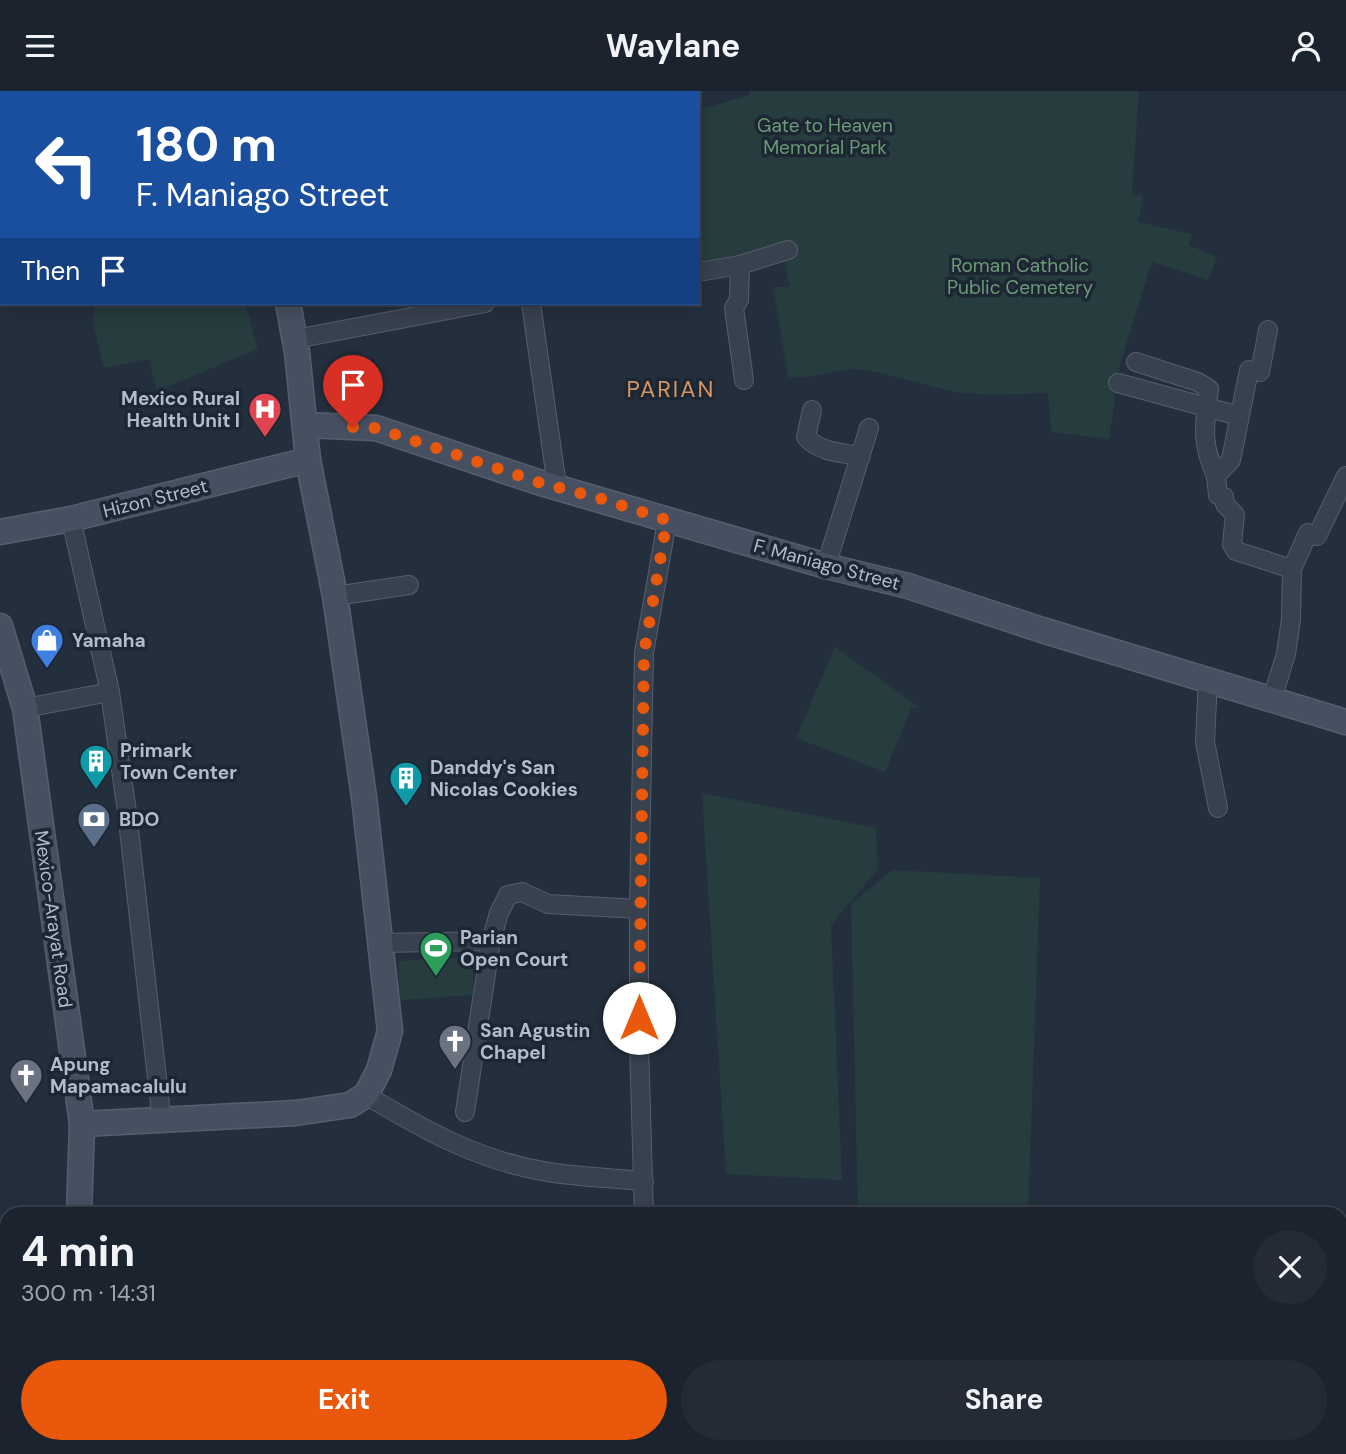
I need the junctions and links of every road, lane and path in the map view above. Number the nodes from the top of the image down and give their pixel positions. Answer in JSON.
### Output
{"nodes":[{"id":1,"x":788,"y":250,"type":"dead end"},
{"id":2,"x":740,"y":265,"type":"junction"},
{"id":3,"x":700,"y":272,"type":"edge"},
{"id":4,"x":288,"y":305,"type":"edge"},
{"id":5,"x":474,"y":305,"type":"edge"},
{"id":6,"x":531,"y":305,"type":"edge"},
{"id":7,"x":1268,"y":330,"type":"dead end"},
{"id":8,"x":295,"y":339,"type":"junction"},
{"id":9,"x":1136,"y":362,"type":"dead end"},
{"id":10,"x":744,"y":380,"type":"dead end"},
{"id":11,"x":1118,"y":383,"type":"dead end"},
{"id":12,"x":1207,"y":407,"type":"junction"},
{"id":13,"x":812,"y":410,"type":"dead end"},
{"id":14,"x":1239,"y":416,"type":"junction"},
{"id":15,"x":305,"y":425,"type":"junction"},
{"id":16,"x":869,"y":428,"type":"dead end"},
{"id":17,"x":861,"y":456,"type":"junction"},
{"id":18,"x":308,"y":460,"type":"junction"},
{"id":19,"x":1216,"y":476,"type":"junction"},
{"id":20,"x":1346,"y":476,"type":"edge"},
{"id":21,"x":557,"y":487,"type":"junction"},
{"id":22,"x":71,"y":519,"type":"junction"},
{"id":23,"x":667,"y":520,"type":"junction"},
{"id":24,"x":0,"y":532,"type":"edge"},
{"id":25,"x":826,"y":565,"type":"junction"},
{"id":26,"x":1292,"y":569,"type":"junction"},
{"id":27,"x":409,"y":585,"type":"dead end"},
{"id":28,"x":335,"y":596,"type":"junction"},
{"id":29,"x":0,"y":626,"type":"edge"},
{"id":30,"x":1208,"y":680,"type":"junction"},
{"id":31,"x":110,"y":692,"type":"junction"},
{"id":32,"x":1272,"y":699,"type":"junction"},
{"id":33,"x":25,"y":708,"type":"junction"},
{"id":34,"x":1346,"y":722,"type":"edge"},
{"id":35,"x":1218,"y":808,"type":"dead end"},
{"id":36,"x":639,"y":909,"type":"junction"},
{"id":37,"x":491,"y":940,"type":"junction"},
{"id":38,"x":380,"y":943,"type":"junction"},
{"id":39,"x":366,"y":1095,"type":"junction"},
{"id":40,"x":465,"y":1112,"type":"dead end"},
{"id":41,"x":162,"y":1122,"type":"junction"},
{"id":42,"x":82,"y":1124,"type":"junction"},
{"id":43,"x":644,"y":1181,"type":"junction"},
{"id":44,"x":79,"y":1207,"type":"edge"},
{"id":45,"x":644,"y":1207,"type":"edge"}],
"edges":[{"from":1,"to":2,"type":"street"},
{"from":2,"to":3,"type":"street"},
{"from":2,"to":10,"type":"street"},
{"from":4,"to":8,"type":"main road"},
{"from":5,"to":8,"type":"street"},
{"from":6,"to":21,"type":"street"},
{"from":7,"to":14,"type":"street"},
{"from":8,"to":15,"type":"main road"},
{"from":9,"to":12,"type":"street"},
{"from":11,"to":12,"type":"street"},
{"from":12,"to":14,"type":"street"},
{"from":12,"to":19,"type":"street"},
{"from":13,"to":17,"type":"street"},
{"from":14,"to":19,"type":"street"},
{"from":15,"to":18,"type":"main road"},
{"from":15,"to":21,"type":"main road","name":"F. Maniago Street"},
{"from":16,"to":17,"type":"street"},
{"from":17,"to":25,"type":"street"},
{"from":18,"to":22,"type":"main road","name":"Hizon Street"},
{"from":18,"to":28,"type":"main road"},
{"from":19,"to":26,"type":"street"},
{"from":20,"to":26,"type":"street"},
{"from":21,"to":23,"type":"main road","name":"F. Maniago Street"},
{"from":22,"to":24,"type":"main road","name":"Hizon Street"},
{"from":22,"to":31,"type":"street"},
{"from":23,"to":25,"type":"main road","name":"F. Maniago Street"},
{"from":23,"to":36,"type":"street"},
{"from":25,"to":30,"type":"main road","name":"F. Maniago Street"},
{"from":26,"to":32,"type":"street"},
{"from":27,"to":28,"type":"street"},
{"from":28,"to":38,"type":"main road"},
{"from":29,"to":33,"type":"main road","name":"Mexico-Arayat Road"},
{"from":30,"to":32,"type":"main road","name":"F. Maniago Street"},
{"from":30,"to":35,"type":"street"},
{"from":31,"to":33,"type":"street"},
{"from":31,"to":41,"type":"street"},
{"from":32,"to":34,"type":"main road","name":"F. Maniago Street"},
{"from":33,"to":42,"type":"main road","name":"Mexico-Arayat Road"},
{"from":36,"to":37,"type":"street"},
{"from":36,"to":43,"type":"street"},
{"from":37,"to":38,"type":"street"},
{"from":37,"to":40,"type":"street"},
{"from":38,"to":39,"type":"main road"},
{"from":39,"to":41,"type":"main road"},
{"from":39,"to":43,"type":"street"},
{"from":41,"to":42,"type":"main road"},
{"from":42,"to":44,"type":"main road","name":"Mexico-Arayat Road"},
{"from":43,"to":45,"type":"street"}]}
